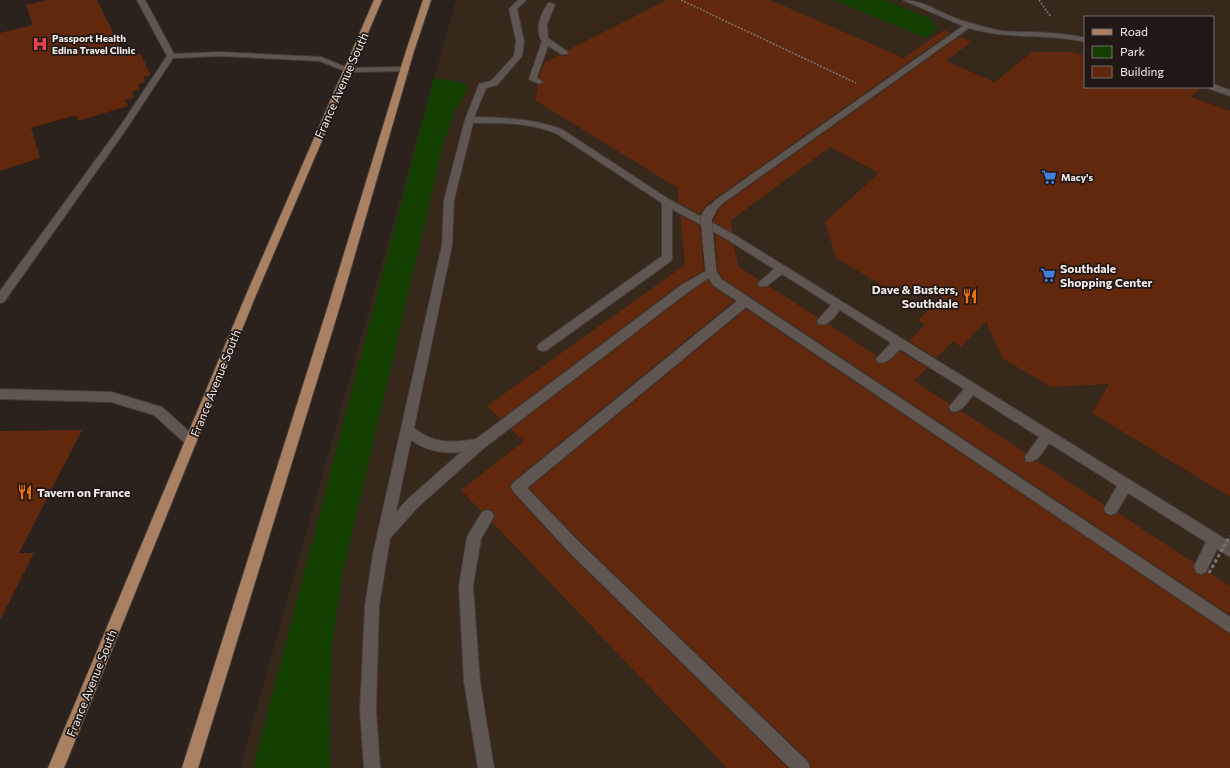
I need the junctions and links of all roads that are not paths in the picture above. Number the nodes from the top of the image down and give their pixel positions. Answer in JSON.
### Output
{"nodes":[{"id":1,"x":141,"y":0,"type":"edge"},
{"id":2,"x":378,"y":0,"type":"edge"},
{"id":3,"x":427,"y":0,"type":"edge"},
{"id":4,"x":522,"y":0,"type":"edge"},
{"id":5,"x":907,"y":0,"type":"edge"},
{"id":6,"x":551,"y":6,"type":"dead end"},
{"id":7,"x":969,"y":25,"type":"junction"},
{"id":8,"x":1084,"y":40,"type":"edge"},
{"id":9,"x":546,"y":41,"type":"junction"},
{"id":10,"x":564,"y":52,"type":"dead end"},
{"id":11,"x":172,"y":56,"type":"junction"},
{"id":12,"x":405,"y":69,"type":"junction"},
{"id":13,"x":347,"y":70,"type":"junction"},
{"id":14,"x":538,"y":82,"type":"dead end"},
{"id":15,"x":1214,"y":86,"type":"edge"},
{"id":16,"x":1230,"y":93,"type":"edge"},
{"id":17,"x":469,"y":120,"type":"junction"},
{"id":18,"x":667,"y":202,"type":"junction"},
{"id":19,"x":782,"y":269,"type":"junction"},
{"id":20,"x":711,"y":272,"type":"junction"},
{"id":21,"x":763,"y":282,"type":"dead end"},
{"id":22,"x":0,"y":299,"type":"edge"},
{"id":23,"x":744,"y":301,"type":"junction"},
{"id":24,"x":839,"y":304,"type":"junction"},
{"id":25,"x":823,"y":321,"type":"dead end"},
{"id":26,"x":899,"y":342,"type":"junction"},
{"id":27,"x":543,"y":346,"type":"dead end"},
{"id":28,"x":882,"y":359,"type":"dead end"},
{"id":29,"x":972,"y":388,"type":"junction"},
{"id":30,"x":0,"y":394,"type":"edge"},
{"id":31,"x":955,"y":407,"type":"dead end"},
{"id":32,"x":407,"y":430,"type":"junction"},
{"id":33,"x":1047,"y":435,"type":"junction"},
{"id":34,"x":191,"y":441,"type":"junction"},
{"id":35,"x":479,"y":444,"type":"junction"},
{"id":36,"x":1031,"y":457,"type":"dead end"},
{"id":37,"x":1125,"y":485,"type":"junction"},
{"id":38,"x":1111,"y":509,"type":"dead end"},
{"id":39,"x":487,"y":516,"type":"dead end"},
{"id":40,"x":384,"y":535,"type":"junction"},
{"id":41,"x":1214,"y":540,"type":"junction"},
{"id":42,"x":1230,"y":550,"type":"edge"},
{"id":43,"x":1205,"y":570,"type":"road end"},
{"id":44,"x":1230,"y":626,"type":"edge"},
{"id":45,"x":56,"y":768,"type":"edge"},
{"id":46,"x":190,"y":768,"type":"edge"},
{"id":47,"x":372,"y":768,"type":"edge"},
{"id":48,"x":486,"y":768,"type":"edge"},
{"id":49,"x":802,"y":768,"type":"edge"}],
"edges":[{"from":1,"to":11,"type":"street"},
{"from":2,"to":13,"type":"main road","name":"France Avenue South"},
{"from":3,"to":12,"type":"main road"},
{"from":4,"to":17,"type":"street"},
{"from":5,"to":7,"type":"street"},
{"from":6,"to":9,"type":"street"},
{"from":7,"to":8,"type":"street"},
{"from":7,"to":20,"type":"street","bridge":true},
{"from":9,"to":10,"type":"street"},
{"from":9,"to":14,"type":"street"},
{"from":11,"to":13,"type":"street"},
{"from":11,"to":22,"type":"street"},
{"from":12,"to":13,"type":"street"},
{"from":12,"to":46,"type":"main road"},
{"from":13,"to":34,"type":"main road","name":"France Avenue South"},
{"from":15,"to":16,"type":"street"},
{"from":17,"to":18,"type":"street"},
{"from":17,"to":32,"type":"street"},
{"from":18,"to":19,"type":"street"},
{"from":18,"to":27,"type":"street"},
{"from":19,"to":21,"type":"street"},
{"from":19,"to":24,"type":"street"},
{"from":20,"to":23,"type":"street"},
{"from":20,"to":35,"type":"street"},
{"from":23,"to":44,"type":"street"},
{"from":23,"to":49,"type":"street"},
{"from":24,"to":25,"type":"street"},
{"from":24,"to":26,"type":"street"},
{"from":26,"to":28,"type":"street"},
{"from":26,"to":29,"type":"street"},
{"from":29,"to":31,"type":"street"},
{"from":29,"to":33,"type":"street"},
{"from":30,"to":34,"type":"street"},
{"from":32,"to":35,"type":"street"},
{"from":32,"to":40,"type":"street"},
{"from":33,"to":36,"type":"street"},
{"from":33,"to":37,"type":"street"},
{"from":34,"to":45,"type":"main road","name":"France Avenue South"},
{"from":35,"to":40,"type":"street"},
{"from":37,"to":38,"type":"street"},
{"from":37,"to":41,"type":"street"},
{"from":39,"to":48,"type":"street"},
{"from":40,"to":47,"type":"street"},
{"from":41,"to":42,"type":"street"},
{"from":41,"to":43,"type":"street"}]}
